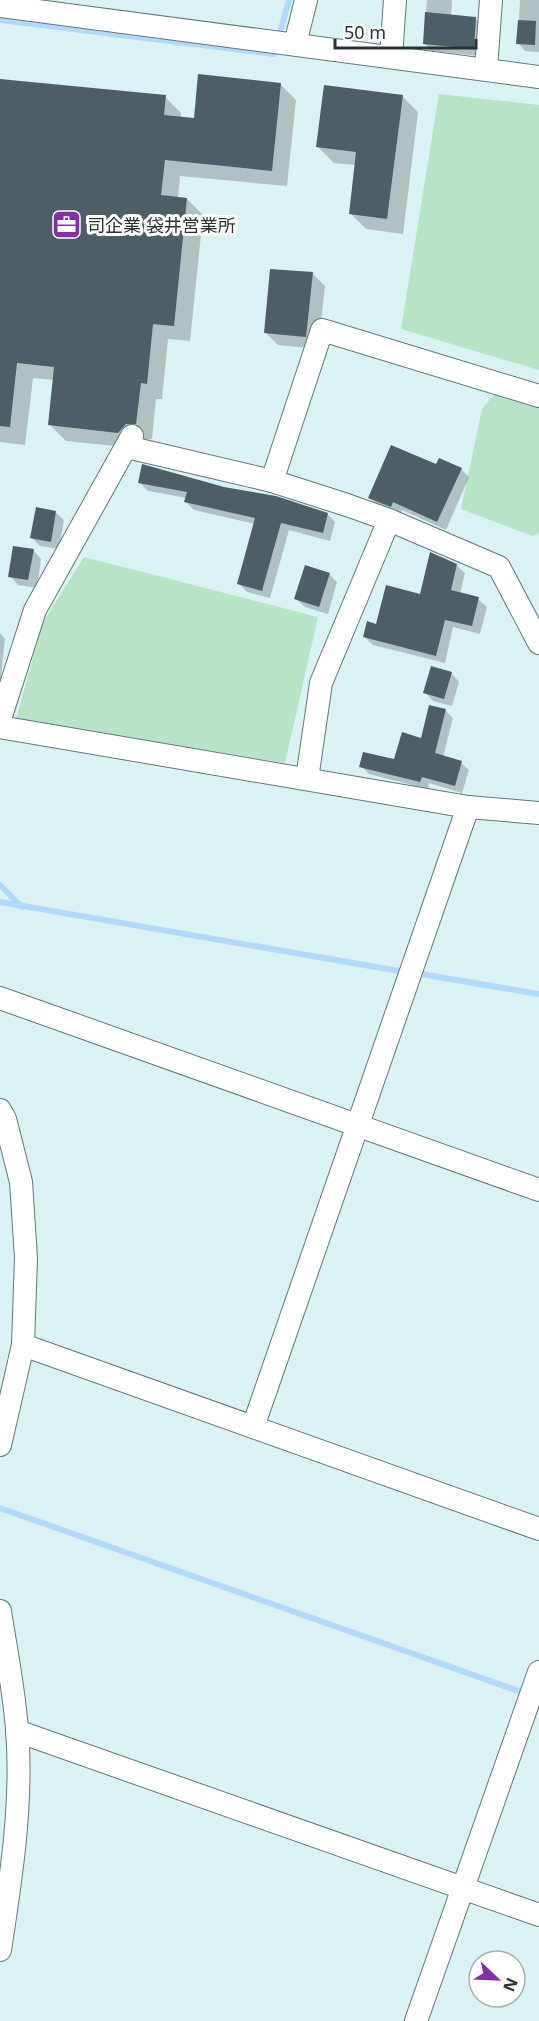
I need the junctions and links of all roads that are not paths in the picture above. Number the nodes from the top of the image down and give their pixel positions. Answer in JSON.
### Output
{"nodes":[{"id":1,"x":306,"y":0,"type":"edge"},
{"id":2,"x":395,"y":0,"type":"edge"},
{"id":3,"x":491,"y":0,"type":"edge"},
{"id":4,"x":0,"y":6,"type":"edge"},
{"id":5,"x":295,"y":44,"type":"junction"},
{"id":6,"x":391,"y":57,"type":"junction"},
{"id":7,"x":486,"y":69,"type":"junction"},
{"id":8,"x":539,"y":76,"type":"edge"},
{"id":9,"x":539,"y":396,"type":"edge"},
{"id":10,"x":272,"y":481,"type":"junction"},
{"id":11,"x":389,"y":520,"type":"junction"},
{"id":12,"x":539,"y":643,"type":"edge"},
{"id":13,"x":0,"y":719,"type":"edge"},
{"id":14,"x":0,"y":727,"type":"edge"},
{"id":15,"x":306,"y":779,"type":"junction"},
{"id":16,"x":468,"y":807,"type":"junction"},
{"id":17,"x":539,"y":813,"type":"edge"},
{"id":18,"x":0,"y":999,"type":"edge"},
{"id":19,"x":0,"y":1110,"type":"edge"},
{"id":20,"x":359,"y":1126,"type":"junction"},
{"id":21,"x":539,"y":1190,"type":"edge"},
{"id":22,"x":23,"y":1345,"type":"junction"},
{"id":23,"x":253,"y":1427,"type":"junction"},
{"id":24,"x":0,"y":1444,"type":"edge"},
{"id":25,"x":539,"y":1529,"type":"edge"},
{"id":26,"x":0,"y":1611,"type":"edge"},
{"id":27,"x":539,"y":1672,"type":"edge"},
{"id":28,"x":17,"y":1731,"type":"junction"},
{"id":29,"x":463,"y":1888,"type":"junction"},
{"id":30,"x":539,"y":1915,"type":"edge"},
{"id":31,"x":0,"y":1950,"type":"edge"},
{"id":32,"x":416,"y":2021,"type":"edge"}],
"edges":[{"from":1,"to":5,"type":"street"},
{"from":2,"to":6,"type":"street"},
{"from":3,"to":7,"type":"street"},
{"from":4,"to":5,"type":"street"},
{"from":5,"to":6,"type":"street"},
{"from":6,"to":7,"type":"street"},
{"from":7,"to":8,"type":"street"},
{"from":9,"to":10,"type":"street"},
{"from":10,"to":11,"type":"street"},
{"from":10,"to":13,"type":"street"},
{"from":11,"to":12,"type":"street"},
{"from":11,"to":15,"type":"street"},
{"from":14,"to":15,"type":"street"},
{"from":15,"to":16,"type":"street"},
{"from":16,"to":17,"type":"street"},
{"from":16,"to":20,"type":"street"},
{"from":18,"to":20,"type":"street"},
{"from":19,"to":22,"type":"street"},
{"from":20,"to":21,"type":"street"},
{"from":20,"to":23,"type":"street"},
{"from":22,"to":23,"type":"street"},
{"from":22,"to":24,"type":"street"},
{"from":23,"to":25,"type":"street"},
{"from":26,"to":28,"type":"street"},
{"from":27,"to":29,"type":"street"},
{"from":28,"to":29,"type":"street"},
{"from":28,"to":31,"type":"street"},
{"from":29,"to":30,"type":"street"},
{"from":29,"to":32,"type":"street"}]}
